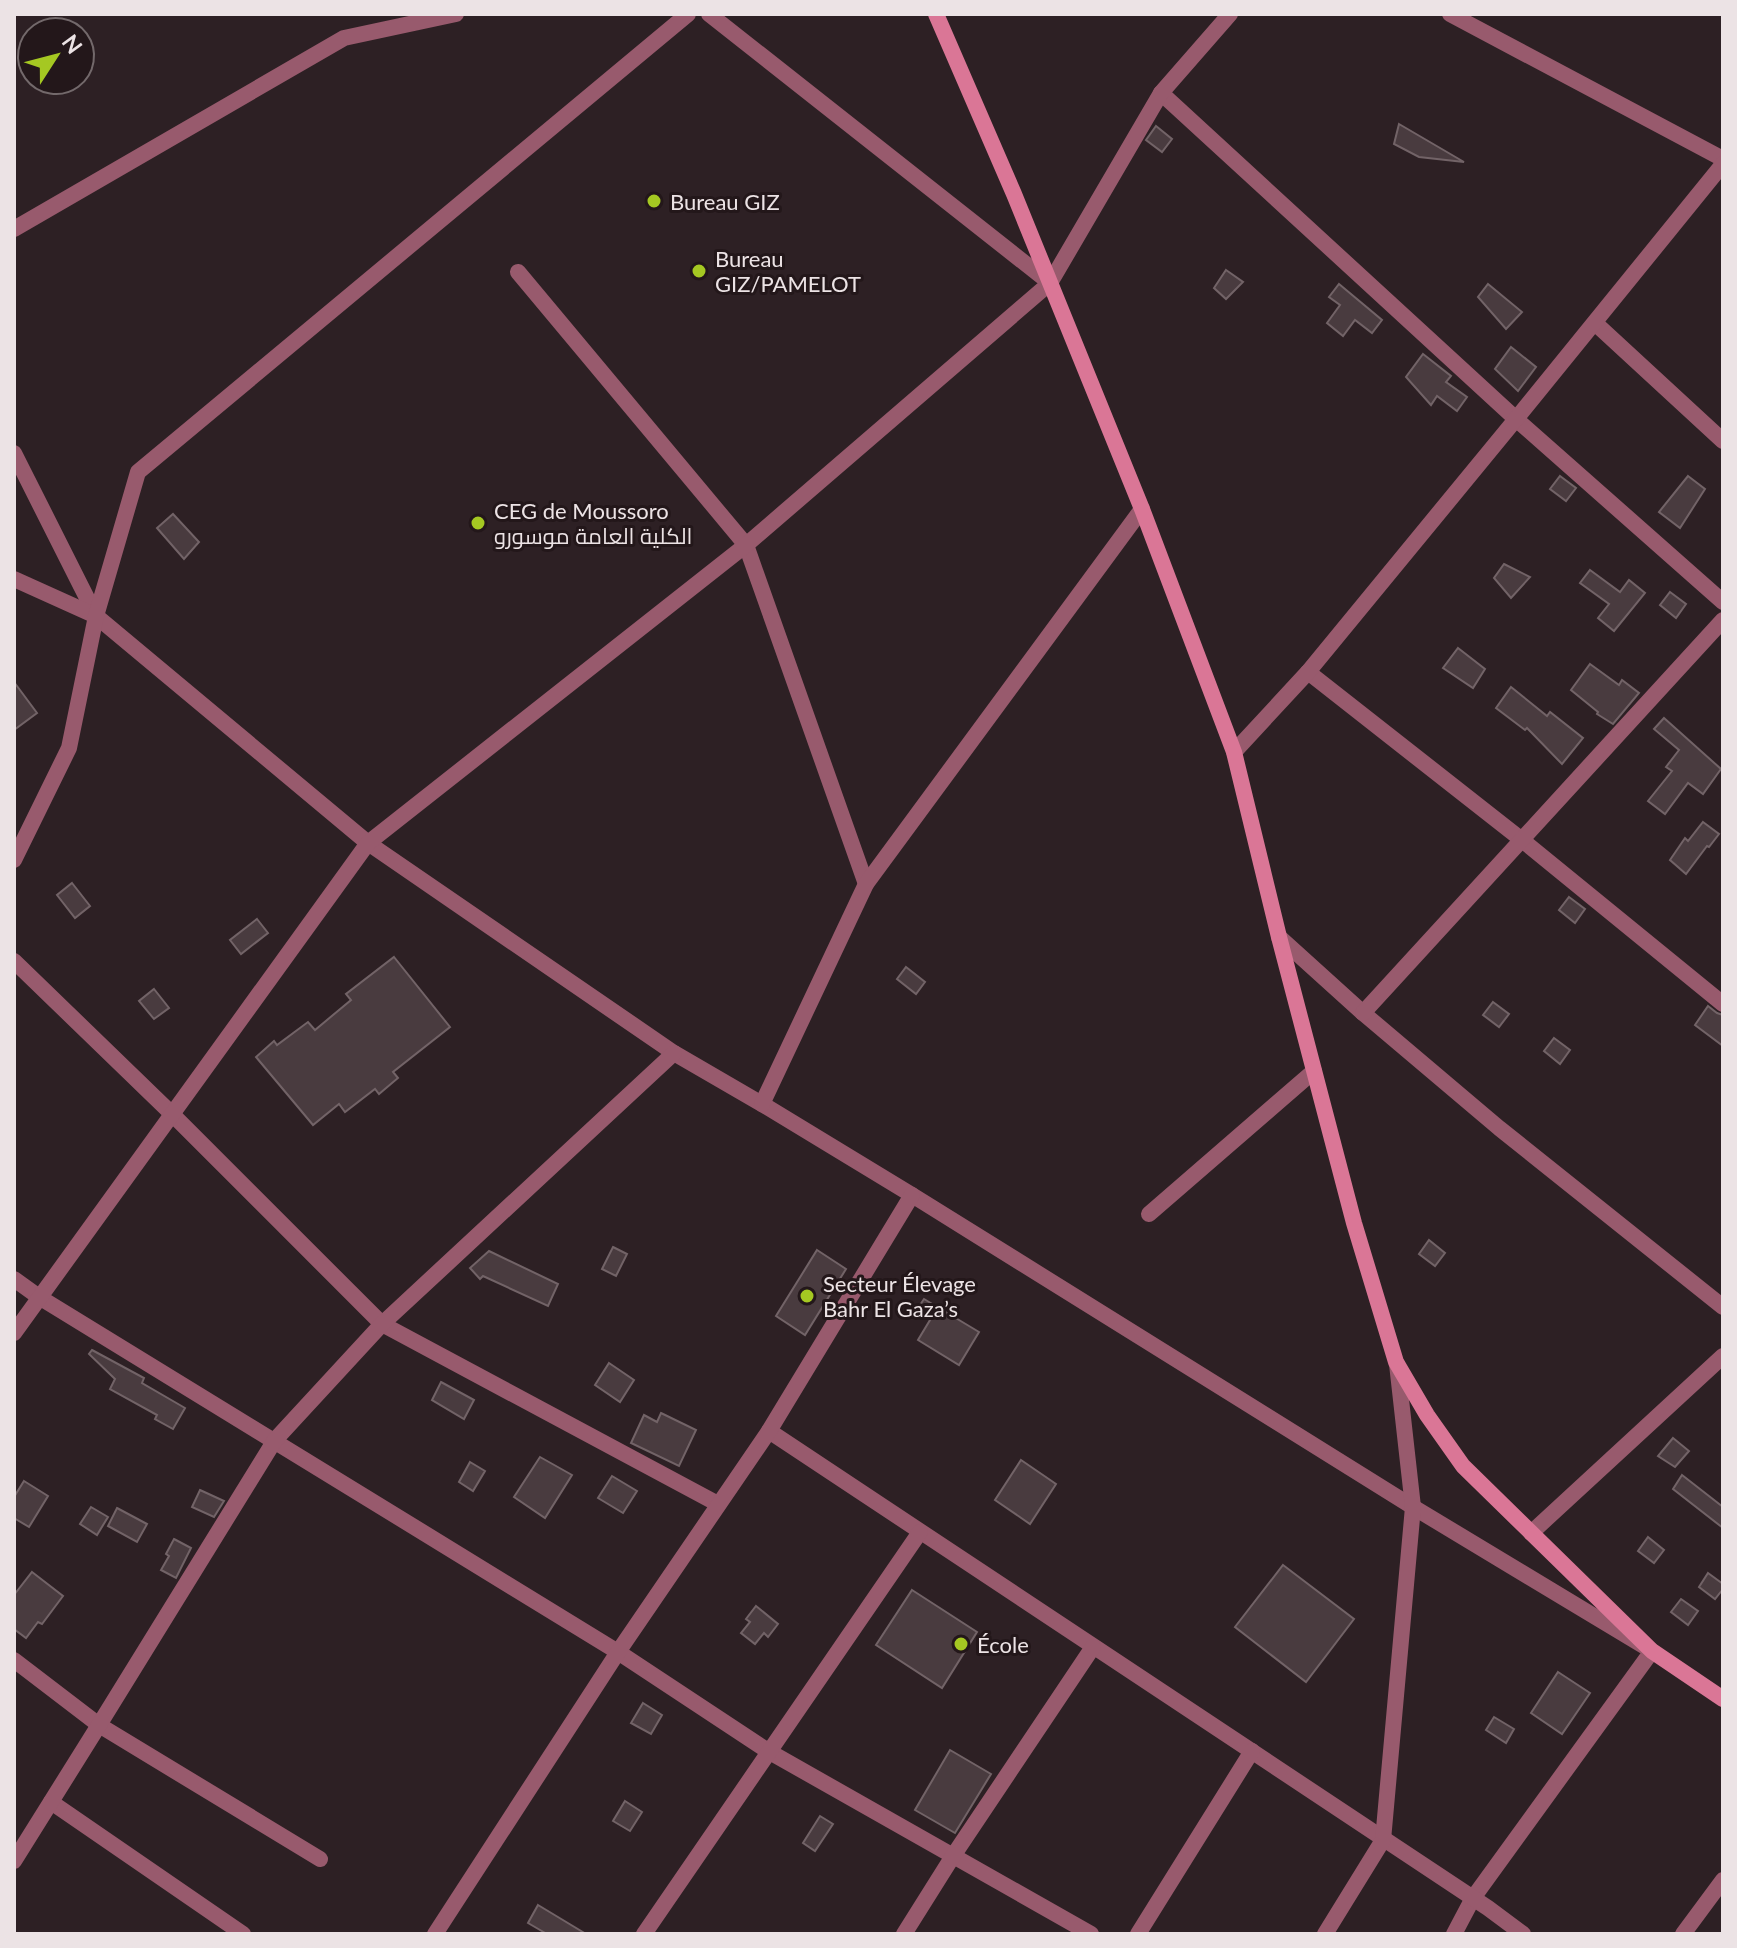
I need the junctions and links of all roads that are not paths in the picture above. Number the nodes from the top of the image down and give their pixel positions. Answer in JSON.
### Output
{"nodes":[{"id":1,"x":456,"y":14,"type":"edge"},
{"id":2,"x":688,"y":14,"type":"edge"},
{"id":3,"x":709,"y":14,"type":"edge"},
{"id":4,"x":936,"y":14,"type":"edge"},
{"id":5,"x":1230,"y":14,"type":"edge"},
{"id":6,"x":1450,"y":14,"type":"edge"},
{"id":7,"x":1161,"y":93,"type":"junction"},
{"id":8,"x":1723,"y":162,"type":"edge"},
{"id":9,"x":14,"y":229,"type":"edge"},
{"id":10,"x":518,"y":272,"type":"dead end"},
{"id":11,"x":1050,"y":283,"type":"junction"},
{"id":12,"x":1595,"y":323,"type":"junction"},
{"id":13,"x":1516,"y":419,"type":"junction"},
{"id":14,"x":1723,"y":441,"type":"edge"},
{"id":15,"x":14,"y":453,"type":"edge"},
{"id":16,"x":1142,"y":509,"type":"junction"},
{"id":17,"x":746,"y":545,"type":"junction"},
{"id":18,"x":14,"y":579,"type":"edge"},
{"id":19,"x":1723,"y":602,"type":"edge"},
{"id":20,"x":96,"y":616,"type":"junction"},
{"id":21,"x":1723,"y":620,"type":"edge"},
{"id":22,"x":1308,"y":672,"type":"junction"},
{"id":23,"x":1234,"y":752,"type":"junction"},
{"id":24,"x":1522,"y":840,"type":"junction"},
{"id":25,"x":368,"y":843,"type":"junction"},
{"id":26,"x":14,"y":860,"type":"edge"},
{"id":27,"x":866,"y":884,"type":"junction"},
{"id":28,"x":1279,"y":937,"type":"junction"},
{"id":29,"x":14,"y":961,"type":"edge"},
{"id":30,"x":1723,"y":1004,"type":"edge"},
{"id":31,"x":1363,"y":1013,"type":"junction"},
{"id":32,"x":674,"y":1053,"type":"junction"},
{"id":33,"x":1314,"y":1071,"type":"junction"},
{"id":34,"x":762,"y":1104,"type":"junction"},
{"id":35,"x":172,"y":1114,"type":"junction"},
{"id":36,"x":912,"y":1195,"type":"junction"},
{"id":37,"x":1149,"y":1214,"type":"dead end"},
{"id":38,"x":14,"y":1279,"type":"edge"},
{"id":39,"x":39,"y":1297,"type":"junction"},
{"id":40,"x":1723,"y":1307,"type":"edge"},
{"id":41,"x":382,"y":1324,"type":"junction"},
{"id":42,"x":14,"y":1333,"type":"edge"},
{"id":43,"x":1723,"y":1356,"type":"edge"},
{"id":44,"x":1396,"y":1362,"type":"junction"},
{"id":45,"x":769,"y":1431,"type":"junction"},
{"id":46,"x":275,"y":1440,"type":"junction"},
{"id":47,"x":718,"y":1504,"type":"junction"},
{"id":48,"x":1413,"y":1507,"type":"junction"},
{"id":49,"x":920,"y":1532,"type":"junction"},
{"id":50,"x":1531,"y":1533,"type":"junction"},
{"id":51,"x":1093,"y":1647,"type":"junction"},
{"id":52,"x":1652,"y":1651,"type":"junction"},
{"id":53,"x":618,"y":1652,"type":"junction"},
{"id":54,"x":14,"y":1660,"type":"edge"},
{"id":55,"x":1723,"y":1699,"type":"edge"},
{"id":56,"x":99,"y":1725,"type":"junction"},
{"id":57,"x":768,"y":1751,"type":"junction"},
{"id":58,"x":1252,"y":1751,"type":"junction"},
{"id":59,"x":51,"y":1802,"type":"junction"},
{"id":60,"x":1383,"y":1840,"type":"junction"},
{"id":61,"x":953,"y":1856,"type":"junction"},
{"id":62,"x":320,"y":1859,"type":"dead end"},
{"id":63,"x":14,"y":1861,"type":"edge"},
{"id":64,"x":1723,"y":1880,"type":"edge"},
{"id":65,"x":1473,"y":1898,"type":"junction"},
{"id":66,"x":243,"y":1934,"type":"edge"},
{"id":67,"x":435,"y":1934,"type":"edge"},
{"id":68,"x":644,"y":1934,"type":"edge"},
{"id":69,"x":904,"y":1934,"type":"edge"},
{"id":70,"x":1091,"y":1934,"type":"edge"},
{"id":71,"x":1138,"y":1934,"type":"edge"},
{"id":72,"x":1325,"y":1934,"type":"edge"},
{"id":73,"x":1454,"y":1934,"type":"edge"},
{"id":74,"x":1523,"y":1934,"type":"edge"},
{"id":75,"x":1683,"y":1934,"type":"edge"}],
"edges":[{"from":1,"to":9,"type":"street"},
{"from":2,"to":20,"type":"street"},
{"from":3,"to":11,"type":"street"},
{"from":4,"to":11,"type":"main road"},
{"from":5,"to":7,"type":"street"},
{"from":6,"to":8,"type":"street"},
{"from":7,"to":11,"type":"street"},
{"from":7,"to":13,"type":"street"},
{"from":8,"to":12,"type":"street"},
{"from":10,"to":17,"type":"street"},
{"from":11,"to":16,"type":"main road"},
{"from":11,"to":17,"type":"street"},
{"from":12,"to":13,"type":"street"},
{"from":12,"to":14,"type":"street"},
{"from":13,"to":19,"type":"street"},
{"from":13,"to":22,"type":"street"},
{"from":15,"to":20,"type":"street"},
{"from":16,"to":23,"type":"main road"},
{"from":16,"to":27,"type":"street"},
{"from":17,"to":25,"type":"street"},
{"from":17,"to":27,"type":"street"},
{"from":18,"to":20,"type":"street"},
{"from":20,"to":25,"type":"street"},
{"from":20,"to":26,"type":"street"},
{"from":21,"to":24,"type":"street"},
{"from":22,"to":23,"type":"street"},
{"from":22,"to":24,"type":"street"},
{"from":23,"to":28,"type":"main road"},
{"from":24,"to":30,"type":"street"},
{"from":24,"to":31,"type":"street"},
{"from":25,"to":32,"type":"street"},
{"from":25,"to":35,"type":"street"},
{"from":27,"to":34,"type":"street"},
{"from":28,"to":31,"type":"street"},
{"from":28,"to":33,"type":"main road"},
{"from":29,"to":35,"type":"street"},
{"from":31,"to":40,"type":"street"},
{"from":32,"to":34,"type":"street"},
{"from":32,"to":41,"type":"street"},
{"from":33,"to":37,"type":"street"},
{"from":33,"to":44,"type":"main road"},
{"from":34,"to":36,"type":"street"},
{"from":35,"to":39,"type":"street"},
{"from":35,"to":41,"type":"street"},
{"from":36,"to":45,"type":"street"},
{"from":36,"to":48,"type":"street"},
{"from":38,"to":39,"type":"street"},
{"from":39,"to":42,"type":"street"},
{"from":39,"to":46,"type":"street"},
{"from":41,"to":46,"type":"street"},
{"from":41,"to":47,"type":"street"},
{"from":43,"to":50,"type":"street"},
{"from":44,"to":48,"type":"street"},
{"from":44,"to":50,"type":"main road"},
{"from":45,"to":47,"type":"street"},
{"from":45,"to":49,"type":"street"},
{"from":46,"to":53,"type":"street"},
{"from":46,"to":56,"type":"street"},
{"from":47,"to":53,"type":"street"},
{"from":48,"to":52,"type":"street"},
{"from":48,"to":60,"type":"street"},
{"from":49,"to":51,"type":"street"},
{"from":49,"to":57,"type":"street"},
{"from":50,"to":52,"type":"main road"},
{"from":51,"to":58,"type":"street"},
{"from":51,"to":61,"type":"street"},
{"from":52,"to":55,"type":"main road"},
{"from":52,"to":65,"type":"street"},
{"from":53,"to":57,"type":"street"},
{"from":53,"to":67,"type":"street"},
{"from":54,"to":56,"type":"street"},
{"from":56,"to":59,"type":"street"},
{"from":56,"to":62,"type":"street"},
{"from":57,"to":61,"type":"street"},
{"from":57,"to":68,"type":"street"},
{"from":58,"to":60,"type":"street"},
{"from":58,"to":71,"type":"street"},
{"from":59,"to":63,"type":"street"},
{"from":59,"to":66,"type":"street"},
{"from":60,"to":65,"type":"street"},
{"from":60,"to":72,"type":"street"},
{"from":61,"to":69,"type":"street"},
{"from":61,"to":70,"type":"street"},
{"from":64,"to":75,"type":"street"},
{"from":65,"to":73,"type":"street"},
{"from":65,"to":74,"type":"street"}]}
